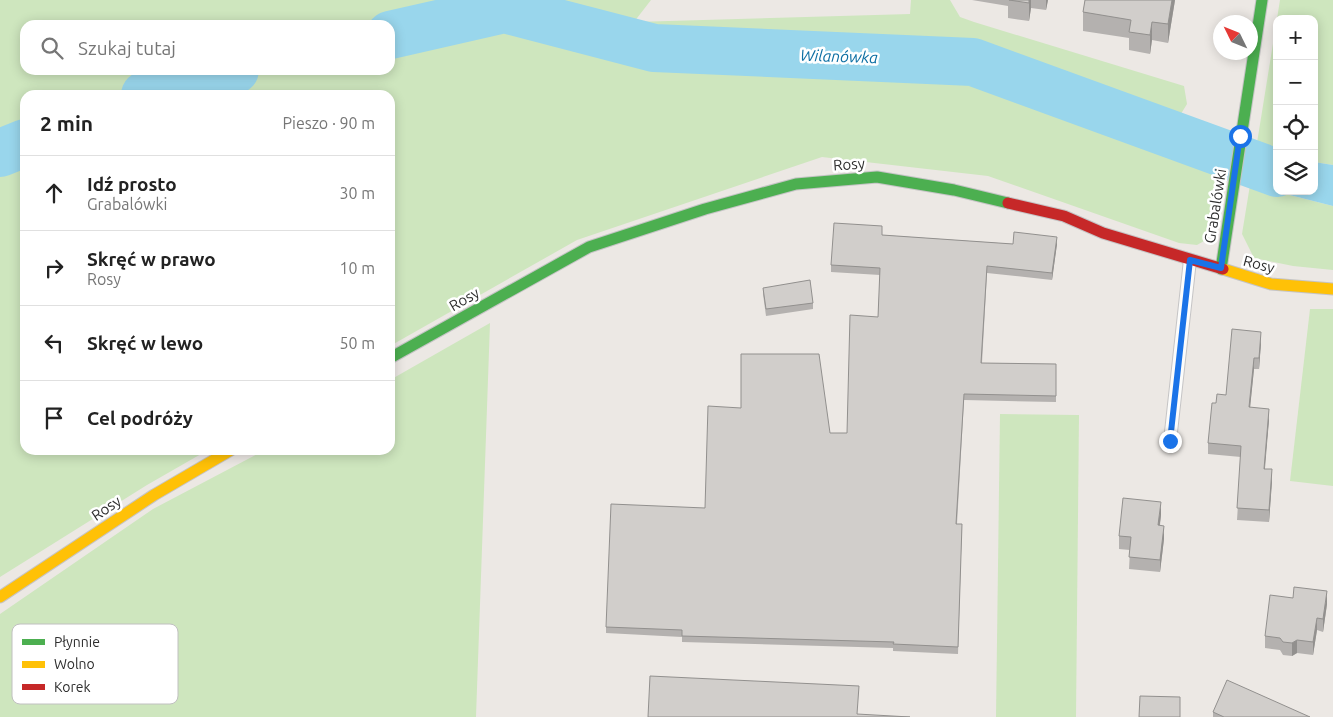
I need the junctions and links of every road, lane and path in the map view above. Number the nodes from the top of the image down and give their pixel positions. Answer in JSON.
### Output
{"nodes":[{"id":1,"x":1262,"y":0,"type":"edge"},
{"id":2,"x":1190,"y":260,"type":"junction"},
{"id":3,"x":1221,"y":268,"type":"junction"},
{"id":4,"x":1333,"y":289,"type":"edge"},
{"id":5,"x":395,"y":355,"type":"edge"},
{"id":6,"x":1170,"y":441,"type":"dead end"},
{"id":7,"x":222,"y":455,"type":"edge"},
{"id":8,"x":0,"y":597,"type":"edge"}],
"edges":[{"from":1,"to":3,"type":"street","name":"Grabalówki"},
{"from":2,"to":3,"type":"street","name":"Rosy"},
{"from":2,"to":5,"type":"street","name":"Rosy"},
{"from":2,"to":6,"type":"lane"},
{"from":3,"to":4,"type":"street","name":"Rosy"},
{"from":7,"to":8,"type":"street","name":"Rosy"}]}
